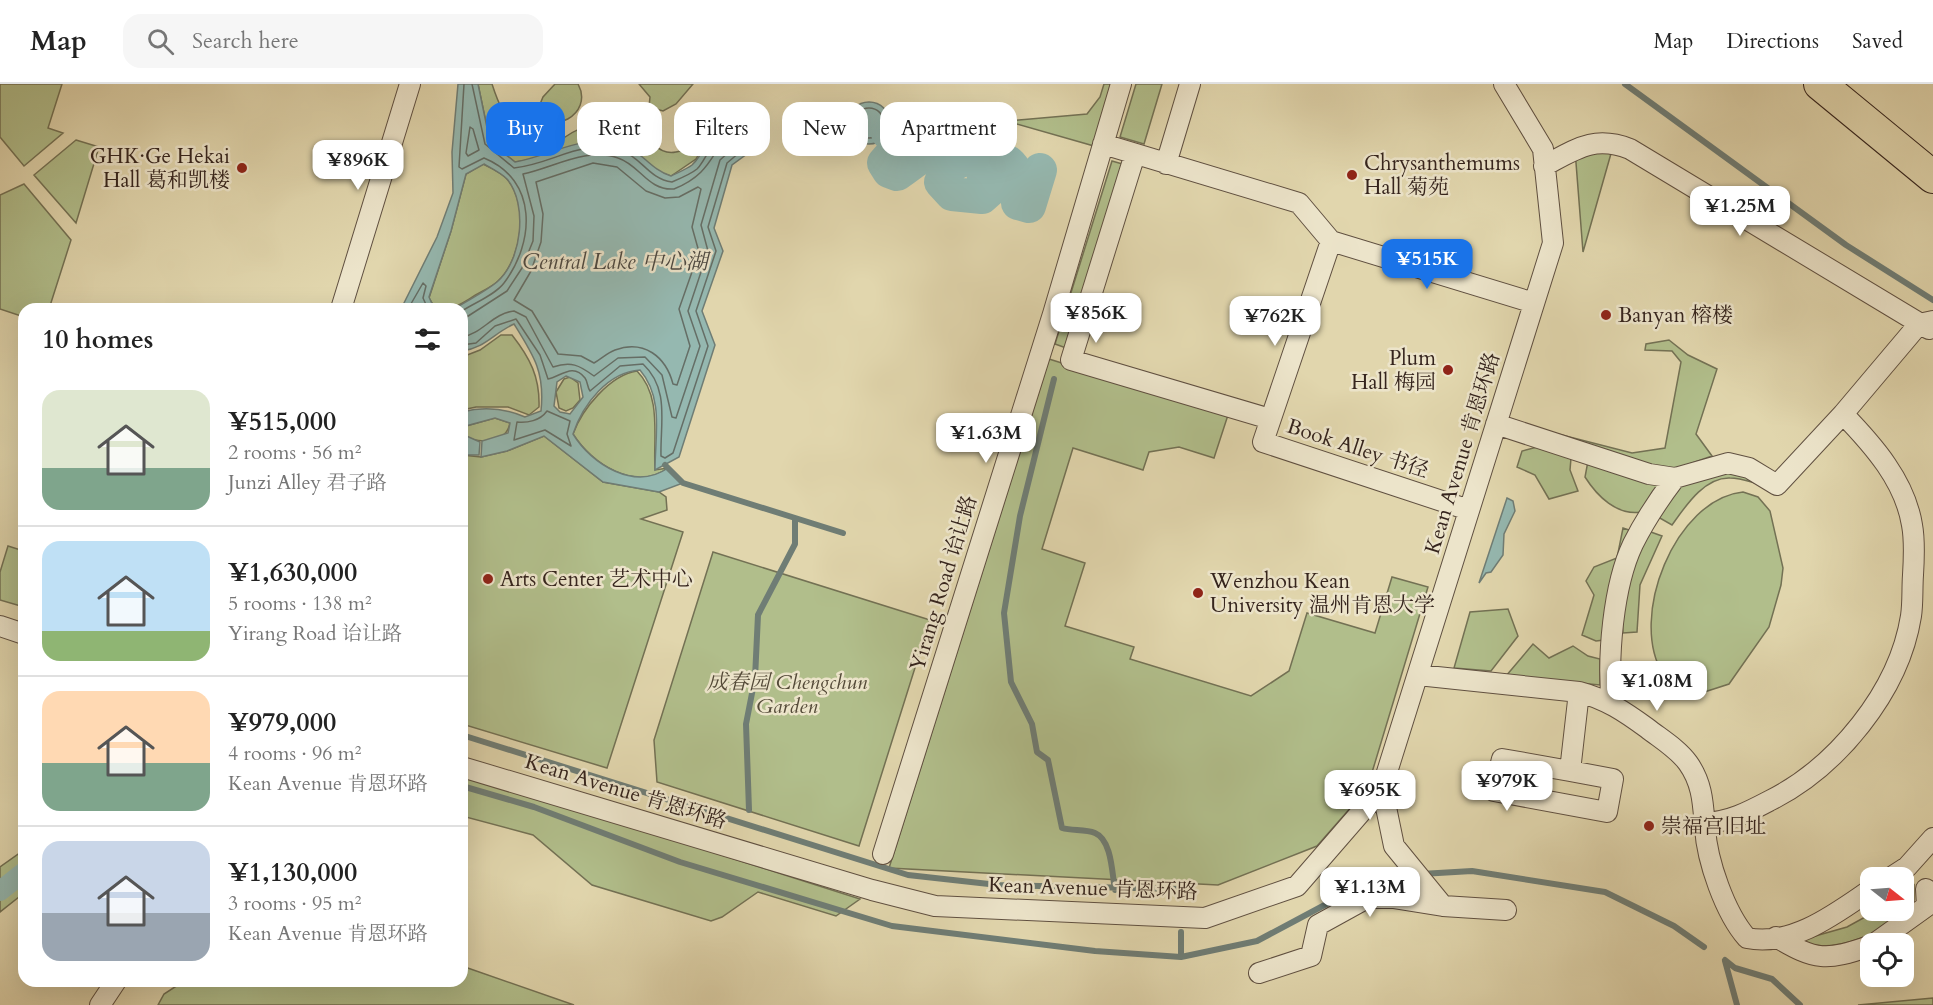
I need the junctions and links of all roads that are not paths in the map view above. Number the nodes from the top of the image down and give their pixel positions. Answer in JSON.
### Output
{"nodes":[{"id":1,"x":410,"y":84,"type":"edge"},
{"id":2,"x":1121,"y":84,"type":"edge"},
{"id":3,"x":1190,"y":84,"type":"edge"},
{"id":4,"x":1504,"y":84,"type":"edge"},
{"id":5,"x":1820,"y":84,"type":"edge"},
{"id":6,"x":1103,"y":144,"type":"junction"},
{"id":7,"x":1135,"y":154,"type":"junction"},
{"id":8,"x":1166,"y":164,"type":"junction"},
{"id":9,"x":1544,"y":166,"type":"junction"},
{"id":10,"x":1933,"y":177,"type":"edge"},
{"id":11,"x":1330,"y":241,"type":"junction"},
{"id":12,"x":343,"y":303,"type":"edge"},
{"id":13,"x":1534,"y":303,"type":"junction"},
{"id":14,"x":1928,"y":326,"type":"edge"},
{"id":15,"x":1844,"y":414,"type":"junction"},
{"id":16,"x":1270,"y":419,"type":"junction"},
{"id":17,"x":1496,"y":424,"type":"junction"},
{"id":18,"x":1675,"y":478,"type":"junction"},
{"id":19,"x":1469,"y":510,"type":"junction"},
{"id":20,"x":0,"y":626,"type":"edge"},
{"id":21,"x":18,"y":632,"type":"edge"},
{"id":22,"x":1418,"y":675,"type":"junction"},
{"id":23,"x":1579,"y":692,"type":"junction"},
{"id":24,"x":1612,"y":704,"type":"junction"},
{"id":25,"x":468,"y":769,"type":"edge"},
{"id":26,"x":1570,"y":771,"type":"junction"},
{"id":27,"x":1382,"y":788,"type":"junction"},
{"id":28,"x":1705,"y":823,"type":"junction"},
{"id":29,"x":1933,"y":838,"type":"edge"},
{"id":30,"x":883,"y":854,"type":"dead end"},
{"id":31,"x":1907,"y":867,"type":"edge"},
{"id":32,"x":1926,"y":889,"type":"dead end"},
{"id":33,"x":1860,"y":897,"type":"edge"},
{"id":34,"x":1443,"y":905,"type":"junction"},
{"id":35,"x":1506,"y":910,"type":"dead end"},
{"id":36,"x":1889,"y":933,"type":"edge"},
{"id":37,"x":1776,"y":937,"type":"junction"},
{"id":38,"x":1860,"y":949,"type":"edge"},
{"id":39,"x":1259,"y":973,"type":"dead end"},
{"id":40,"x":112,"y":987,"type":"edge"},
{"id":41,"x":100,"y":1005,"type":"edge"}],
"edges":[{"from":1,"to":12,"type":"street"},
{"from":2,"to":6,"type":"street","name":"Yirang Road 诒让路"},
{"from":3,"to":8,"type":"street"},
{"from":4,"to":9,"type":"street","name":"Kean Avenue 肯恩环路"},
{"from":5,"to":10,"type":"main road"},
{"from":6,"to":7,"type":"street"},
{"from":6,"to":30,"type":"street","name":"Yirang Road 诒让路"},
{"from":7,"to":8,"type":"street"},
{"from":7,"to":16,"type":"street"},
{"from":8,"to":11,"type":"street"},
{"from":9,"to":13,"type":"street","name":"Kean Avenue 肯恩环路"},
{"from":9,"to":14,"type":"street"},
{"from":11,"to":13,"type":"street"},
{"from":11,"to":16,"type":"street","name":"Book Alley 书径"},
{"from":13,"to":17,"type":"street","name":"Kean Avenue 肯恩环路"},
{"from":14,"to":15,"type":"street"},
{"from":15,"to":18,"type":"street"},
{"from":15,"to":28,"type":"street"},
{"from":16,"to":19,"type":"street","name":"Book Alley 书径"},
{"from":17,"to":18,"type":"street"},
{"from":17,"to":19,"type":"street","name":"Kean Avenue 肯恩环路"},
{"from":18,"to":24,"type":"street"},
{"from":19,"to":22,"type":"street","name":"Kean Avenue 肯恩环路"},
{"from":20,"to":21,"type":"street"},
{"from":22,"to":23,"type":"street"},
{"from":22,"to":27,"type":"street","name":"Kean Avenue 肯恩环路"},
{"from":23,"to":24,"type":"street"},
{"from":23,"to":26,"type":"street"},
{"from":24,"to":28,"type":"street"},
{"from":25,"to":27,"type":"street","name":"Kean Avenue 肯恩环路"},
{"from":26,"to":26,"type":"street"},
{"from":27,"to":34,"type":"street"},
{"from":28,"to":37,"type":"street"},
{"from":29,"to":31,"type":"street"},
{"from":32,"to":36,"type":"street"},
{"from":33,"to":37,"type":"street"},
{"from":34,"to":35,"type":"street"},
{"from":34,"to":39,"type":"street"},
{"from":37,"to":38,"type":"street"},
{"from":40,"to":41,"type":"street"}]}
